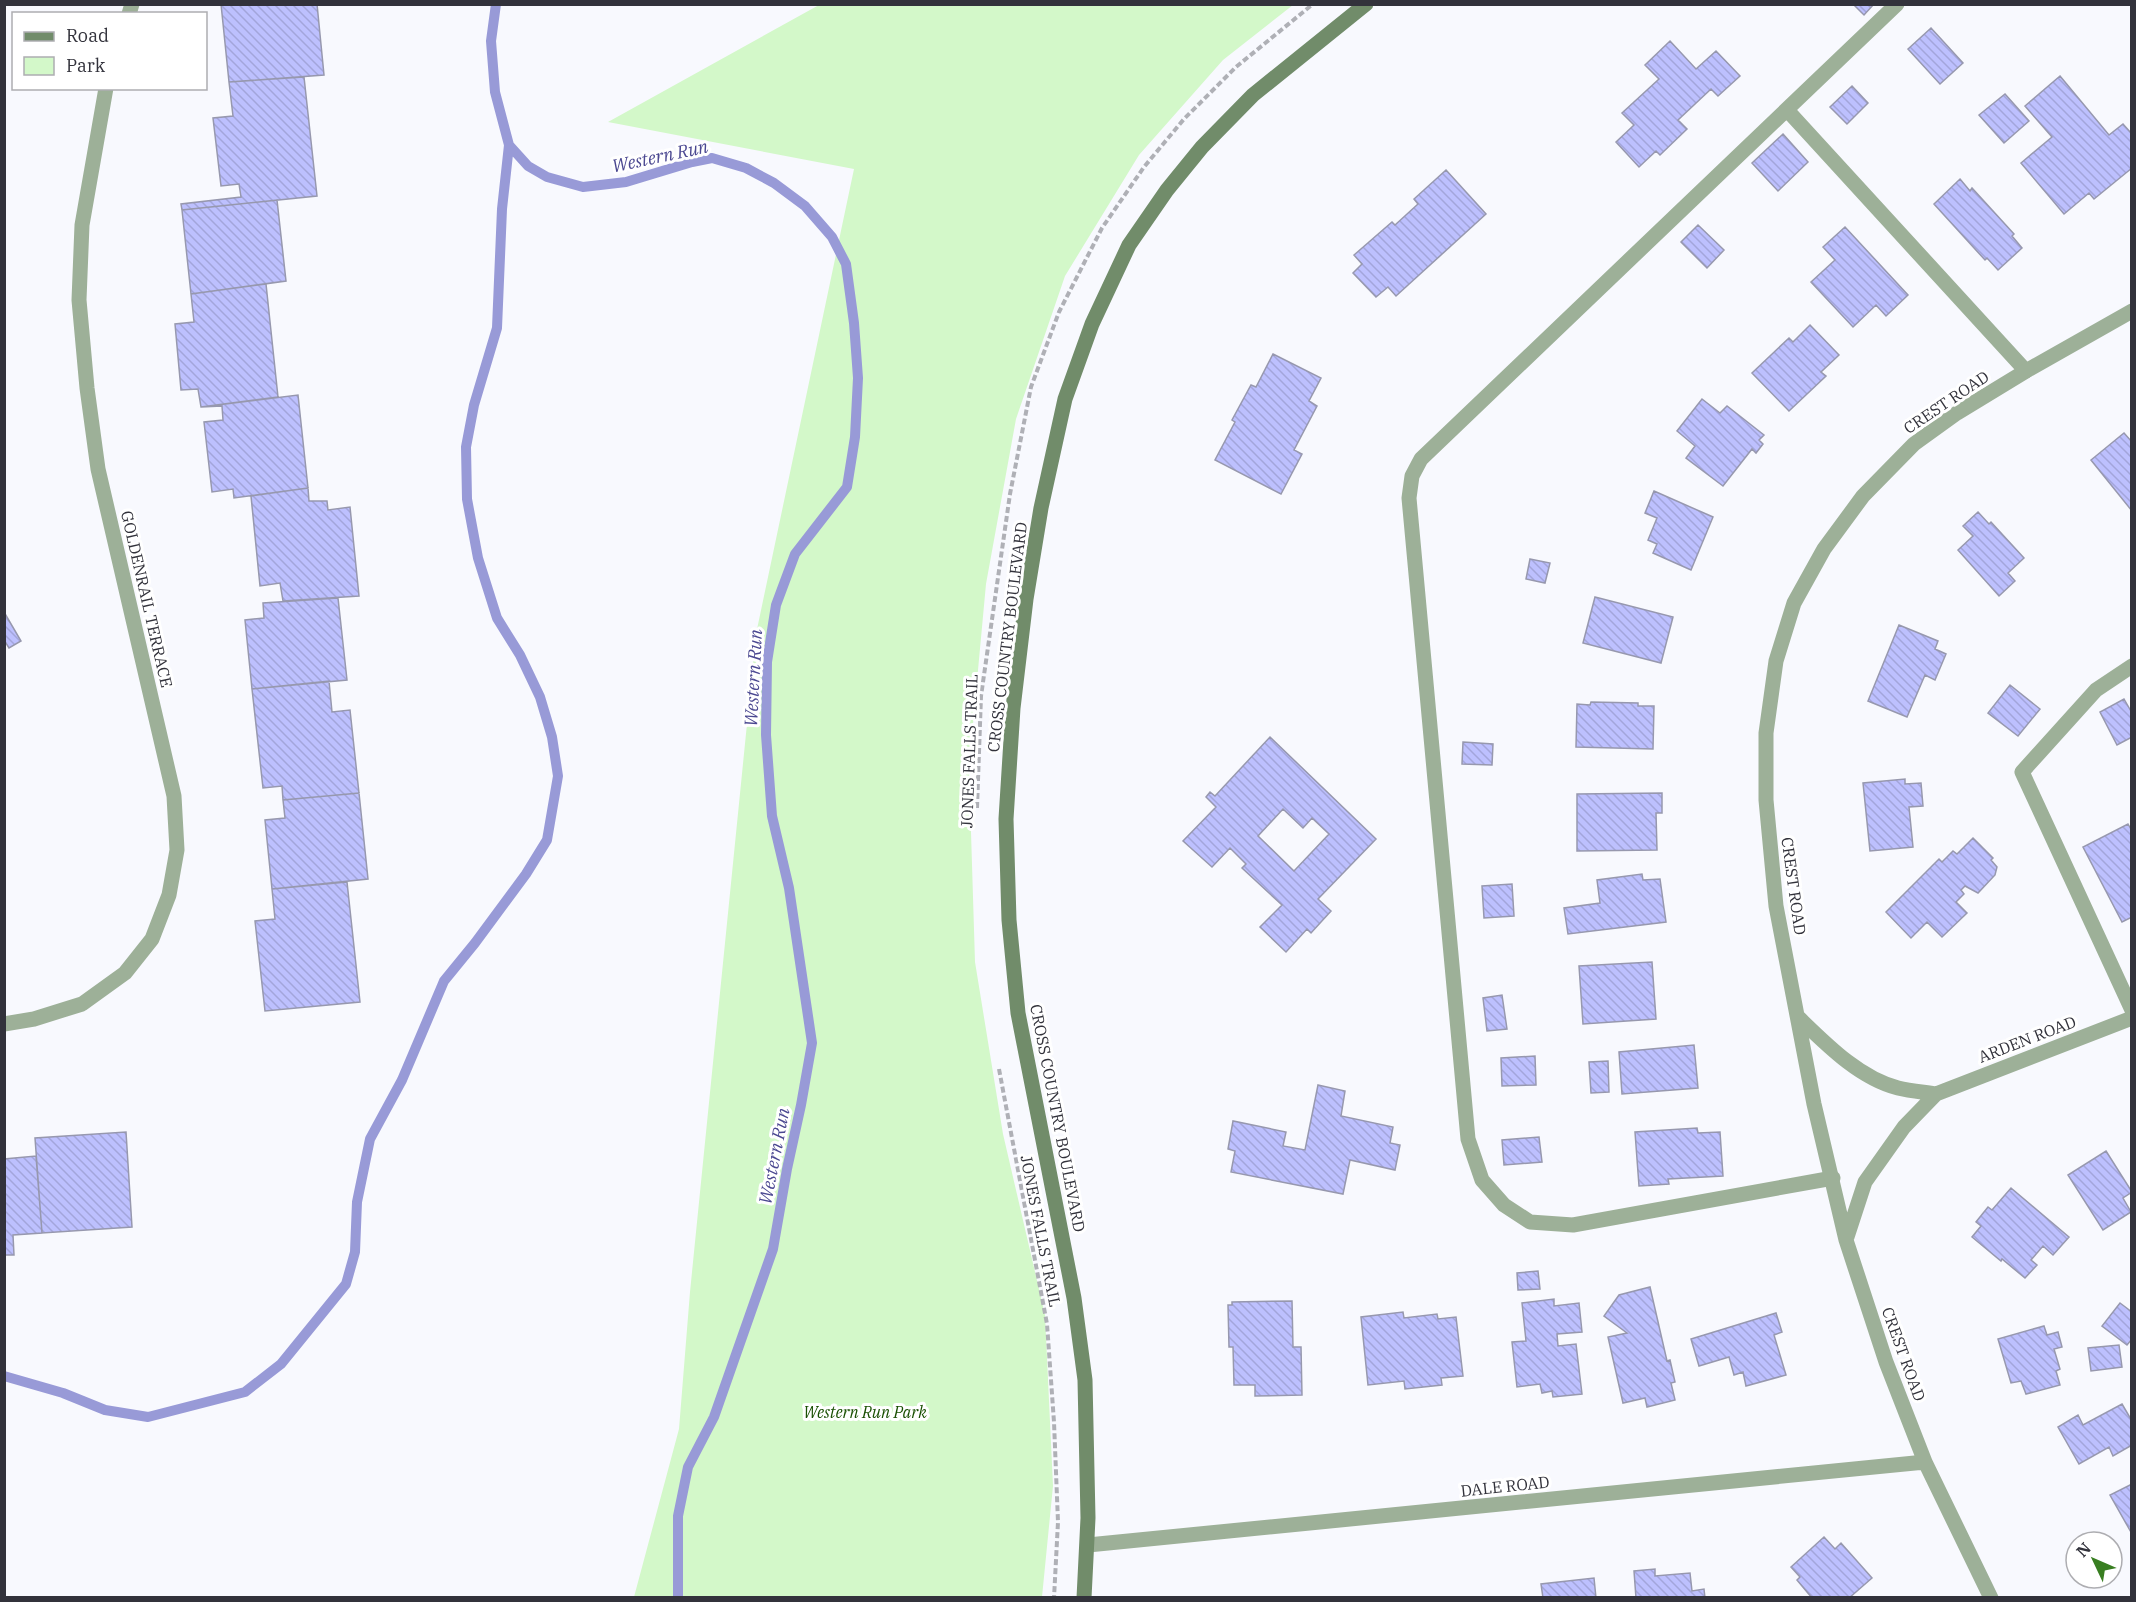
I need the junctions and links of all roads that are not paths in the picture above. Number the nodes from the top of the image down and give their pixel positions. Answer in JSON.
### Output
{"nodes":[{"id":1,"x":1366,"y":4,"type":"edge"},
{"id":2,"x":1897,"y":4,"type":"edge"},
{"id":3,"x":106,"y":90,"type":"edge"},
{"id":4,"x":1788,"y":111,"type":"junction"},
{"id":5,"x":2132,"y":311,"type":"edge"},
{"id":6,"x":2026,"y":371,"type":"junction"},
{"id":7,"x":2132,"y":666,"type":"edge"},
{"id":8,"x":2132,"y":1010,"type":"edge"},
{"id":9,"x":1798,"y":1017,"type":"junction"},
{"id":10,"x":2132,"y":1018,"type":"edge"},
{"id":11,"x":4,"y":1024,"type":"edge"},
{"id":12,"x":1936,"y":1094,"type":"junction"},
{"id":13,"x":1833,"y":1178,"type":"junction"},
{"id":14,"x":1846,"y":1240,"type":"junction"},
{"id":15,"x":1925,"y":1462,"type":"junction"},
{"id":16,"x":1088,"y":1545,"type":"junction"},
{"id":17,"x":1084,"y":1598,"type":"edge"},
{"id":18,"x":1991,"y":1598,"type":"edge"}],
"edges":[{"from":1,"to":16,"type":"main road","name":"CROSS COUNTRY BOULEVARD"},
{"from":2,"to":4,"type":"street"},
{"from":3,"to":11,"type":"street","name":"GOLDENRAIL TERRACE"},
{"from":4,"to":6,"type":"street"},
{"from":4,"to":13,"type":"street"},
{"from":5,"to":6,"type":"street","name":"CREST ROAD"},
{"from":6,"to":9,"type":"street","name":"CREST ROAD"},
{"from":7,"to":8,"type":"street"},
{"from":9,"to":12,"type":"street","name":"ARDEN ROAD"},
{"from":9,"to":13,"type":"street","name":"CREST ROAD"},
{"from":10,"to":12,"type":"street","name":"ARDEN ROAD"},
{"from":12,"to":14,"type":"street","name":"ARDEN ROAD"},
{"from":13,"to":14,"type":"street","name":"CREST ROAD"},
{"from":14,"to":15,"type":"street","name":"CREST ROAD"},
{"from":15,"to":16,"type":"street","name":"DALE ROAD"},
{"from":15,"to":18,"type":"street","name":"CREST ROAD"},
{"from":16,"to":17,"type":"main road","name":"CROSS COUNTRY BOULEVARD"}]}
